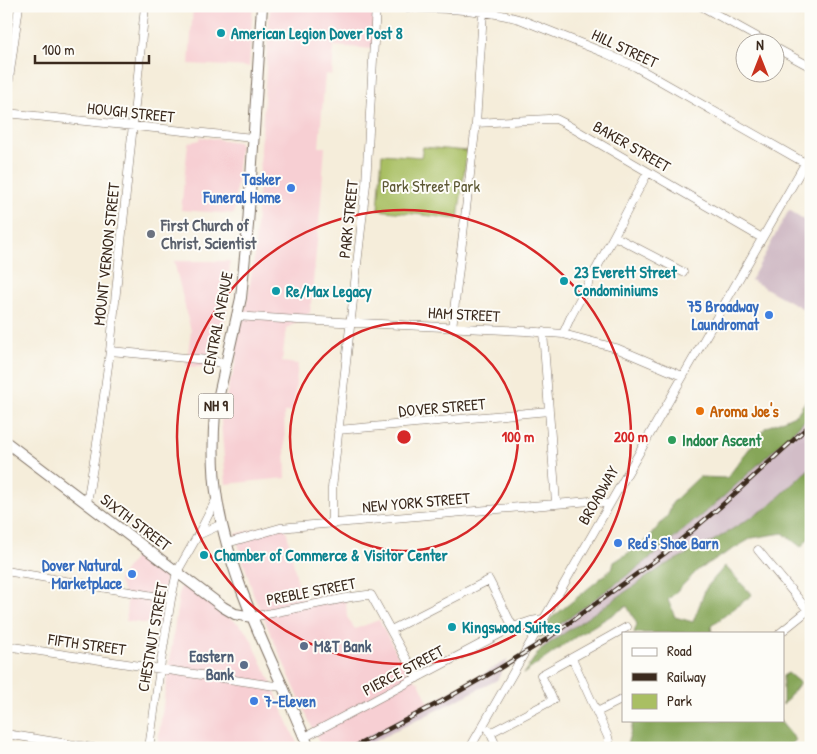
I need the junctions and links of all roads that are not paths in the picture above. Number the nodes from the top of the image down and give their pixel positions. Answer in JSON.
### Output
{"nodes":[{"id":1,"x":19,"y":6,"type":"edge"},
{"id":2,"x":145,"y":6,"type":"edge"},
{"id":3,"x":262,"y":6,"type":"edge"},
{"id":4,"x":376,"y":6,"type":"edge"},
{"id":5,"x":386,"y":6,"type":"edge"},
{"id":6,"x":700,"y":6,"type":"edge"},
{"id":7,"x":483,"y":12,"type":"junction"},
{"id":8,"x":748,"y":32,"type":"edge"},
{"id":9,"x":784,"y":52,"type":"edge"},
{"id":10,"x":811,"y":67,"type":"edge"},
{"id":11,"x":6,"y":101,"type":"edge"},
{"id":12,"x":6,"y":114,"type":"edge"},
{"id":13,"x":476,"y":123,"type":"junction"},
{"id":14,"x":133,"y":126,"type":"junction"},
{"id":15,"x":253,"y":138,"type":"junction"},
{"id":16,"x":811,"y":153,"type":"edge"},
{"id":17,"x":805,"y":163,"type":"junction"},
{"id":18,"x":648,"y":172,"type":"junction"},
{"id":19,"x":614,"y":236,"type":"junction"},
{"id":20,"x":762,"y":238,"type":"junction"},
{"id":21,"x":683,"y":272,"type":"dead end"},
{"id":22,"x":236,"y":316,"type":"junction"},
{"id":23,"x":350,"y":322,"type":"junction"},
{"id":24,"x":452,"y":328,"type":"junction"},
{"id":25,"x":543,"y":332,"type":"junction"},
{"id":26,"x":564,"y":334,"type":"junction"},
{"id":27,"x":110,"y":351,"type":"junction"},
{"id":28,"x":225,"y":364,"type":"junction"},
{"id":29,"x":682,"y":376,"type":"junction"},
{"id":30,"x":549,"y":411,"type":"junction"},
{"id":31,"x":338,"y":430,"type":"junction"},
{"id":32,"x":6,"y":442,"type":"edge"},
{"id":33,"x":217,"y":498,"type":"junction"},
{"id":34,"x":87,"y":503,"type":"junction"},
{"id":35,"x":556,"y":503,"type":"junction"},
{"id":36,"x":609,"y":504,"type":"junction"},
{"id":37,"x":332,"y":523,"type":"junction"},
{"id":38,"x":222,"y":524,"type":"junction"},
{"id":39,"x":198,"y":536,"type":"junction"},
{"id":40,"x":227,"y":543,"type":"junction"},
{"id":41,"x":758,"y":550,"type":"dead end"},
{"id":42,"x":6,"y":571,"type":"edge"},
{"id":43,"x":177,"y":572,"type":"junction"},
{"id":44,"x":171,"y":599,"type":"junction"},
{"id":45,"x":810,"y":611,"type":"edge"},
{"id":46,"x":252,"y":617,"type":"junction"},
{"id":47,"x":543,"y":620,"type":"junction"},
{"id":48,"x":514,"y":627,"type":"junction"},
{"id":49,"x":627,"y":627,"type":"dead end"},
{"id":50,"x":391,"y":630,"type":"junction"},
{"id":51,"x":781,"y":632,"type":"edge"},
{"id":52,"x":6,"y":646,"type":"edge"},
{"id":53,"x":572,"y":658,"type":"junction"},
{"id":54,"x":160,"y":668,"type":"junction"},
{"id":55,"x":417,"y":678,"type":"junction"},
{"id":56,"x":282,"y":687,"type":"junction"},
{"id":57,"x":622,"y":700,"type":"edge"},
{"id":58,"x":597,"y":712,"type":"junction"},
{"id":59,"x":485,"y":722,"type":"junction"},
{"id":60,"x":490,"y":733,"type":"junction"},
{"id":61,"x":6,"y":734,"type":"edge"},
{"id":62,"x":305,"y":737,"type":"junction"},
{"id":63,"x":93,"y":748,"type":"edge"},
{"id":64,"x":149,"y":748,"type":"edge"},
{"id":65,"x":310,"y":748,"type":"edge"},
{"id":66,"x":470,"y":748,"type":"edge"},
{"id":67,"x":497,"y":748,"type":"edge"},
{"id":68,"x":607,"y":748,"type":"edge"}],
"edges":[{"from":1,"to":11,"type":"street"},
{"from":2,"to":14,"type":"street","name":"MOUNT VERNON STREET"},
{"from":3,"to":15,"type":"main road","name":"CENTRAL AVENUE","number":"NH 9"},
{"from":4,"to":23,"type":"street","name":"PARK STREET"},
{"from":5,"to":7,"type":"street","name":"HILL STREET"},
{"from":6,"to":8,"type":"street"},
{"from":7,"to":13,"type":"street"},
{"from":7,"to":17,"type":"street","name":"HILL STREET"},
{"from":9,"to":10,"type":"street"},
{"from":12,"to":14,"type":"street","name":"HOUGH STREET"},
{"from":13,"to":18,"type":"street","name":"BAKER STREET"},
{"from":13,"to":24,"type":"street"},
{"from":14,"to":15,"type":"street","name":"HOUGH STREET"},
{"from":14,"to":27,"type":"street","name":"MOUNT VERNON STREET"},
{"from":15,"to":22,"type":"main road","name":"CENTRAL AVENUE","number":"NH 9"},
{"from":16,"to":17,"type":"street","name":"BROADWAY"},
{"from":17,"to":20,"type":"street","name":"BROADWAY"},
{"from":18,"to":19,"type":"street"},
{"from":18,"to":20,"type":"street","name":"BAKER STREET"},
{"from":19,"to":21,"type":"street"},
{"from":19,"to":26,"type":"street"},
{"from":20,"to":29,"type":"street","name":"BROADWAY"},
{"from":22,"to":23,"type":"street","name":"HAM STREET"},
{"from":22,"to":28,"type":"main road","name":"CENTRAL AVENUE","number":"NH 9"},
{"from":23,"to":24,"type":"street","name":"HAM STREET"},
{"from":23,"to":31,"type":"street","name":"PARK STREET"},
{"from":24,"to":25,"type":"street","name":"HAM STREET"},
{"from":25,"to":26,"type":"street","name":"HAM STREET"},
{"from":25,"to":30,"type":"street"},
{"from":26,"to":29,"type":"street","name":"HAM STREET"},
{"from":27,"to":28,"type":"street"},
{"from":27,"to":34,"type":"street","name":"MOUNT VERNON STREET"},
{"from":28,"to":33,"type":"main road","name":"CENTRAL AVENUE","number":"NH 9"},
{"from":29,"to":36,"type":"street","name":"BROADWAY"},
{"from":30,"to":31,"type":"street","name":"DOVER STREET"},
{"from":30,"to":35,"type":"street"},
{"from":31,"to":37,"type":"street","name":"PARK STREET"},
{"from":32,"to":34,"type":"main road","name":"SIXTH STREET"},
{"from":33,"to":38,"type":"main road","name":"CENTRAL AVENUE","number":"NH 9"},
{"from":33,"to":39,"type":"street","name":"CHESTNUT STREET"},
{"from":34,"to":43,"type":"main road","name":"SIXTH STREET"},
{"from":35,"to":36,"type":"street","name":"NEW YORK STREET"},
{"from":35,"to":37,"type":"street","name":"NEW YORK STREET"},
{"from":36,"to":47,"type":"street","name":"BROADWAY"},
{"from":37,"to":40,"type":"street","name":"NEW YORK STREET"},
{"from":38,"to":39,"type":"street"},
{"from":38,"to":40,"type":"main road","name":"CENTRAL AVENUE","number":"NH 9"},
{"from":39,"to":43,"type":"street","name":"CHESTNUT STREET"},
{"from":40,"to":46,"type":"main road","name":"CENTRAL AVENUE","number":"NH 9"},
{"from":41,"to":45,"type":"street"},
{"from":42,"to":44,"type":"street"},
{"from":43,"to":44,"type":"street","name":"CHESTNUT STREET"},
{"from":43,"to":46,"type":"main road","name":"SIXTH STREET"},
{"from":44,"to":54,"type":"street","name":"CHESTNUT STREET"},
{"from":45,"to":51,"type":"street"},
{"from":46,"to":50,"type":"street","name":"PREBLE STREET"},
{"from":46,"to":56,"type":"main road","name":"CENTRAL AVENUE","number":"NH 9"},
{"from":47,"to":48,"type":"street","name":"PIERCE STREET"},
{"from":47,"to":59,"type":"street","name":"BROADWAY"},
{"from":48,"to":50,"type":"street"},
{"from":48,"to":55,"type":"street","name":"PIERCE STREET"},
{"from":49,"to":53,"type":"street"},
{"from":50,"to":55,"type":"street","name":"PREBLE STREET"},
{"from":52,"to":54,"type":"street","name":"FIFTH STREET"},
{"from":53,"to":58,"type":"street"},
{"from":53,"to":60,"type":"street"},
{"from":54,"to":56,"type":"street","name":"FIFTH STREET"},
{"from":54,"to":64,"type":"street","name":"CHESTNUT STREET"},
{"from":55,"to":62,"type":"street","name":"PIERCE STREET"},
{"from":56,"to":62,"type":"main road","name":"CENTRAL AVENUE","number":"NH 9"},
{"from":57,"to":58,"type":"street"},
{"from":58,"to":68,"type":"street"},
{"from":59,"to":60,"type":"street"},
{"from":59,"to":66,"type":"street","name":"BROADWAY"},
{"from":60,"to":67,"type":"street"},
{"from":61,"to":63,"type":"street"},
{"from":62,"to":65,"type":"main road","name":"CENTRAL AVENUE","number":"NH 9"}]}
